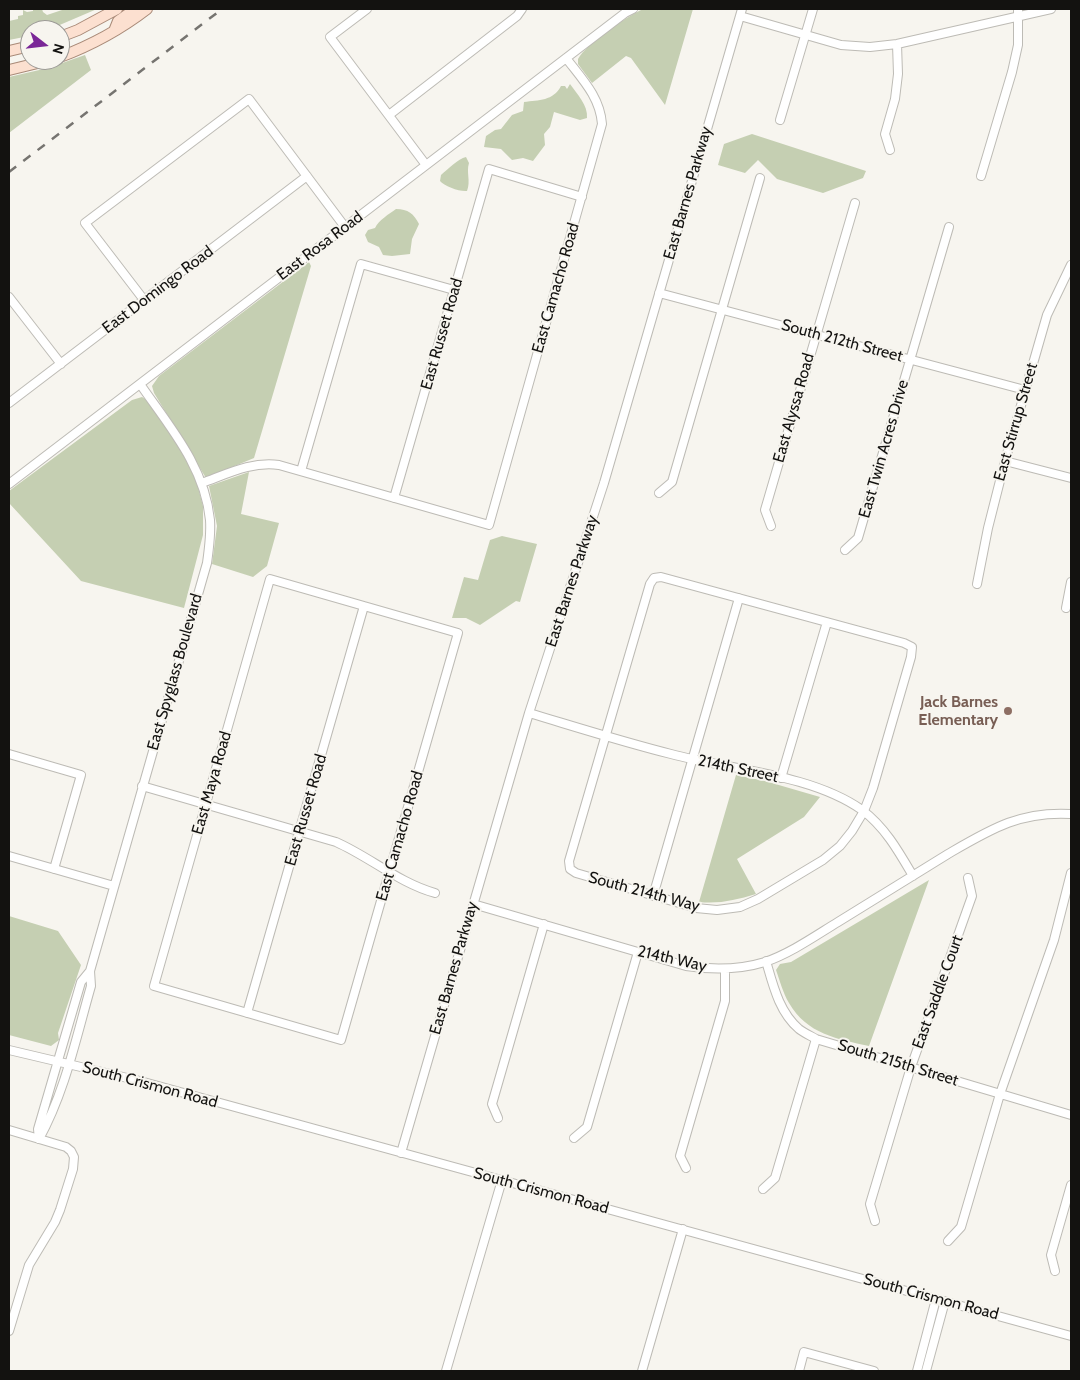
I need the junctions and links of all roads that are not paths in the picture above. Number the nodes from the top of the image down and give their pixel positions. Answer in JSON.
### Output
{"nodes":[{"id":1,"x":117,"y":9,"type":"edge"},
{"id":2,"x":135,"y":9,"type":"edge"},
{"id":3,"x":148,"y":9,"type":"edge"},
{"id":4,"x":367,"y":9,"type":"edge"},
{"id":5,"x":522,"y":9,"type":"edge"},
{"id":6,"x":633,"y":9,"type":"edge"},
{"id":7,"x":813,"y":9,"type":"edge"},
{"id":8,"x":1051,"y":9,"type":"edge"},
{"id":9,"x":741,"y":12,"type":"edge"},
{"id":10,"x":1019,"y":12,"type":"edge"},
{"id":11,"x":114,"y":32,"type":"junction"},
{"id":12,"x":70,"y":33,"type":"edge"},
{"id":13,"x":805,"y":35,"type":"junction"},
{"id":14,"x":897,"y":44,"type":"junction"},
{"id":15,"x":70,"y":52,"type":"edge"},
{"id":16,"x":566,"y":58,"type":"junction"},
{"id":17,"x":389,"y":115,"type":"junction"},
{"id":18,"x":780,"y":120,"type":"dead end"},
{"id":19,"x":890,"y":150,"type":"dead end"},
{"id":20,"x":426,"y":165,"type":"junction"},
{"id":21,"x":307,"y":176,"type":"junction"},
{"id":22,"x":981,"y":176,"type":"dead end"},
{"id":23,"x":760,"y":178,"type":"dead end"},
{"id":24,"x":582,"y":197,"type":"junction"},
{"id":25,"x":855,"y":203,"type":"dead end"},
{"id":26,"x":345,"y":227,"type":"junction"},
{"id":27,"x":949,"y":227,"type":"dead end"},
{"id":28,"x":1071,"y":265,"type":"edge"},
{"id":29,"x":454,"y":290,"type":"junction"},
{"id":30,"x":660,"y":293,"type":"junction"},
{"id":31,"x":9,"y":298,"type":"edge"},
{"id":32,"x":144,"y":300,"type":"junction"},
{"id":33,"x":722,"y":309,"type":"junction"},
{"id":34,"x":816,"y":334,"type":"junction"},
{"id":35,"x":910,"y":359,"type":"junction"},
{"id":36,"x":61,"y":364,"type":"junction"},
{"id":37,"x":140,"y":384,"type":"junction"},
{"id":38,"x":1025,"y":390,"type":"junction"},
{"id":39,"x":9,"y":403,"type":"edge"},
{"id":40,"x":1004,"y":460,"type":"junction"},
{"id":41,"x":301,"y":471,"type":"junction"},
{"id":42,"x":1071,"y":478,"type":"edge"},
{"id":43,"x":202,"y":483,"type":"junction"},
{"id":44,"x":9,"y":484,"type":"edge"},
{"id":45,"x":659,"y":493,"type":"dead end"},
{"id":46,"x":394,"y":498,"type":"junction"},
{"id":47,"x":771,"y":526,"type":"dead end"},
{"id":48,"x":845,"y":550,"type":"dead end"},
{"id":49,"x":1071,"y":582,"type":"edge"},
{"id":50,"x":977,"y":584,"type":"dead end"},
{"id":51,"x":739,"y":598,"type":"junction"},
{"id":52,"x":364,"y":606,"type":"junction"},
{"id":53,"x":1066,"y":608,"type":"dead end"},
{"id":54,"x":827,"y":622,"type":"junction"},
{"id":55,"x":529,"y":713,"type":"junction"},
{"id":56,"x":606,"y":735,"type":"junction"},
{"id":57,"x":9,"y":754,"type":"edge"},
{"id":58,"x":692,"y":759,"type":"junction"},
{"id":59,"x":781,"y":778,"type":"junction"},
{"id":60,"x":142,"y":786,"type":"junction"},
{"id":61,"x":206,"y":805,"type":"junction"},
{"id":62,"x":864,"y":812,"type":"junction"},
{"id":63,"x":1071,"y":814,"type":"edge"},
{"id":64,"x":299,"y":832,"type":"junction"},
{"id":65,"x":9,"y":856,"type":"edge"},
{"id":66,"x":54,"y":869,"type":"junction"},
{"id":67,"x":390,"y":871,"type":"junction"},
{"id":68,"x":1071,"y":874,"type":"edge"},
{"id":69,"x":913,"y":876,"type":"junction"},
{"id":70,"x":968,"y":878,"type":"dead end"},
{"id":71,"x":114,"y":886,"type":"junction"},
{"id":72,"x":435,"y":893,"type":"dead end"},
{"id":73,"x":653,"y":896,"type":"junction"},
{"id":74,"x":473,"y":904,"type":"junction"},
{"id":75,"x":544,"y":924,"type":"junction"},
{"id":76,"x":638,"y":952,"type":"junction"},
{"id":77,"x":766,"y":961,"type":"junction"},
{"id":78,"x":725,"y":969,"type":"junction"},
{"id":79,"x":90,"y":971,"type":"junction"},
{"id":80,"x":247,"y":1013,"type":"junction"},
{"id":81,"x":816,"y":1039,"type":"junction"},
{"id":82,"x":9,"y":1050,"type":"edge"},
{"id":83,"x":59,"y":1062,"type":"junction"},
{"id":84,"x":69,"y":1064,"type":"junction"},
{"id":85,"x":911,"y":1067,"type":"junction"},
{"id":86,"x":1000,"y":1094,"type":"junction"},
{"id":87,"x":1071,"y":1114,"type":"edge"},
{"id":88,"x":498,"y":1118,"type":"dead end"},
{"id":89,"x":9,"y":1130,"type":"edge"},
{"id":90,"x":574,"y":1138,"type":"dead end"},
{"id":91,"x":39,"y":1139,"type":"junction"},
{"id":92,"x":401,"y":1153,"type":"junction"},
{"id":93,"x":686,"y":1168,"type":"dead end"},
{"id":94,"x":502,"y":1180,"type":"junction"},
{"id":95,"x":1071,"y":1185,"type":"edge"},
{"id":96,"x":763,"y":1189,"type":"dead end"},
{"id":97,"x":875,"y":1221,"type":"dead end"},
{"id":98,"x":683,"y":1229,"type":"junction"},
{"id":99,"x":948,"y":1241,"type":"dead end"},
{"id":100,"x":1055,"y":1271,"type":"dead end"},
{"id":101,"x":936,"y":1299,"type":"junction"},
{"id":102,"x":945,"y":1301,"type":"junction"},
{"id":103,"x":9,"y":1331,"type":"edge"},
{"id":104,"x":1071,"y":1336,"type":"edge"},
{"id":105,"x":446,"y":1371,"type":"edge"},
{"id":106,"x":642,"y":1371,"type":"edge"},
{"id":107,"x":799,"y":1371,"type":"edge"},
{"id":108,"x":874,"y":1371,"type":"edge"},
{"id":109,"x":916,"y":1371,"type":"edge"},
{"id":110,"x":926,"y":1371,"type":"edge"}],
"edges":[{"from":1,"to":12,"type":"main road"},
{"from":2,"to":11,"type":"main road"},
{"from":3,"to":11,"type":"main road"},
{"from":4,"to":17,"type":"street"},
{"from":5,"to":17,"type":"street"},
{"from":6,"to":16,"type":"street","name":"East Rosa Road"},
{"from":7,"to":13,"type":"street"},
{"from":8,"to":10,"type":"street"},
{"from":9,"to":13,"type":"street"},
{"from":9,"to":30,"type":"street","name":"East Barnes Parkway"},
{"from":10,"to":14,"type":"street"},
{"from":10,"to":22,"type":"street"},
{"from":11,"to":15,"type":"main road"},
{"from":13,"to":14,"type":"street"},
{"from":13,"to":18,"type":"street"},
{"from":14,"to":19,"type":"street"},
{"from":16,"to":20,"type":"street","name":"East Rosa Road"},
{"from":16,"to":24,"type":"street","name":"East Camacho Road"},
{"from":17,"to":20,"type":"street"},
{"from":20,"to":26,"type":"street","name":"East Rosa Road"},
{"from":21,"to":26,"type":"street"},
{"from":21,"to":32,"type":"street","name":"East Domingo Road"},
{"from":21,"to":32,"type":"street"},
{"from":23,"to":33,"type":"street"},
{"from":24,"to":29,"type":"street","name":"East Russet Road"},
{"from":24,"to":46,"type":"street","name":"East Camacho Road"},
{"from":25,"to":34,"type":"street","name":"East Alyssa Road"},
{"from":26,"to":37,"type":"street","name":"East Rosa Road"},
{"from":27,"to":35,"type":"street","name":"East Twin Acres Drive"},
{"from":28,"to":38,"type":"street","name":"East Stirrup Street"},
{"from":29,"to":41,"type":"street"},
{"from":29,"to":46,"type":"street","name":"East Russet Road"},
{"from":30,"to":33,"type":"street","name":"South 212th Street"},
{"from":30,"to":55,"type":"street","name":"East Barnes Parkway"},
{"from":31,"to":36,"type":"street"},
{"from":32,"to":36,"type":"street","name":"East Domingo Road"},
{"from":33,"to":34,"type":"street","name":"South 212th Street"},
{"from":33,"to":45,"type":"street"},
{"from":34,"to":35,"type":"street","name":"South 212th Street"},
{"from":34,"to":47,"type":"street","name":"East Alyssa Road"},
{"from":35,"to":38,"type":"street","name":"South 212th Street"},
{"from":35,"to":48,"type":"street","name":"East Twin Acres Drive"},
{"from":36,"to":39,"type":"street","name":"East Domingo Road"},
{"from":37,"to":43,"type":"street","name":"East Spyglass Boulevard"},
{"from":37,"to":44,"type":"street","name":"East Rosa Road"},
{"from":38,"to":40,"type":"street","name":"East Stirrup Street"},
{"from":40,"to":42,"type":"street"},
{"from":40,"to":50,"type":"street","name":"East Stirrup Street"},
{"from":41,"to":43,"type":"street"},
{"from":41,"to":46,"type":"street"},
{"from":43,"to":60,"type":"street","name":"East Spyglass Boulevard"},
{"from":49,"to":53,"type":"street"},
{"from":51,"to":54,"type":"street"},
{"from":51,"to":56,"type":"street"},
{"from":51,"to":58,"type":"street"},
{"from":52,"to":61,"type":"street","name":"East Maya Road"},
{"from":52,"to":64,"type":"street","name":"East Russet Road"},
{"from":52,"to":67,"type":"street","name":"East Camacho Road"},
{"from":54,"to":59,"type":"street"},
{"from":54,"to":62,"type":"street","name":"South 214th Way"},
{"from":55,"to":56,"type":"street","name":"214th Street"},
{"from":55,"to":74,"type":"street","name":"East Barnes Parkway"},
{"from":56,"to":58,"type":"street","name":"214th Street"},
{"from":56,"to":73,"type":"street","name":"South 214th Way"},
{"from":57,"to":66,"type":"street"},
{"from":58,"to":59,"type":"street","name":"214th Street"},
{"from":58,"to":73,"type":"street"},
{"from":59,"to":62,"type":"street","name":"214th Street"},
{"from":60,"to":61,"type":"street"},
{"from":60,"to":71,"type":"street","name":"East Spyglass Boulevard"},
{"from":61,"to":64,"type":"street"},
{"from":61,"to":80,"type":"street","name":"East Maya Road"},
{"from":62,"to":69,"type":"street","name":"214th Street"},
{"from":62,"to":73,"type":"street","name":"South 214th Way"},
{"from":63,"to":69,"type":"street","name":"214th Way"},
{"from":64,"to":67,"type":"street"},
{"from":64,"to":80,"type":"street","name":"East Russet Road"},
{"from":65,"to":66,"type":"street"},
{"from":66,"to":71,"type":"street"},
{"from":67,"to":72,"type":"street"},
{"from":67,"to":80,"type":"street","name":"East Camacho Road"},
{"from":68,"to":86,"type":"street"},
{"from":69,"to":77,"type":"street","name":"214th Way"},
{"from":70,"to":85,"type":"street","name":"East Saddle Court"},
{"from":71,"to":79,"type":"street","name":"East Spyglass Boulevard"},
{"from":74,"to":75,"type":"street","name":"214th Way"},
{"from":74,"to":92,"type":"street","name":"East Barnes Parkway"},
{"from":75,"to":76,"type":"street","name":"214th Way"},
{"from":75,"to":88,"type":"street"},
{"from":76,"to":78,"type":"street","name":"214th Way"},
{"from":76,"to":90,"type":"street"},
{"from":77,"to":78,"type":"street","name":"214th Way"},
{"from":77,"to":81,"type":"street","name":"South 215th Street"},
{"from":78,"to":93,"type":"street"},
{"from":79,"to":83,"type":"street","name":"East Spyglass Boulevard"},
{"from":79,"to":84,"type":"street","name":"East Spyglass Boulevard"},
{"from":81,"to":85,"type":"street","name":"South 215th Street"},
{"from":81,"to":96,"type":"street"},
{"from":82,"to":83,"type":"street","name":"South Crismon Road"},
{"from":83,"to":84,"type":"street","name":"South Crismon Road"},
{"from":83,"to":91,"type":"street","name":"East Spyglass Boulevard"},
{"from":84,"to":91,"type":"street","name":"East Spyglass Boulevard"},
{"from":84,"to":92,"type":"street","name":"South Crismon Road"},
{"from":85,"to":86,"type":"street","name":"South 215th Street"},
{"from":85,"to":97,"type":"street","name":"East Saddle Court"},
{"from":86,"to":87,"type":"street","name":"South 215th Street"},
{"from":86,"to":99,"type":"street"},
{"from":89,"to":91,"type":"street"},
{"from":91,"to":103,"type":"street"},
{"from":92,"to":94,"type":"street","name":"South Crismon Road"},
{"from":94,"to":98,"type":"street","name":"South Crismon Road"},
{"from":94,"to":105,"type":"street"},
{"from":95,"to":100,"type":"street"},
{"from":98,"to":101,"type":"street","name":"South Crismon Road"},
{"from":98,"to":106,"type":"street"},
{"from":101,"to":102,"type":"street","name":"South Crismon Road"},
{"from":101,"to":109,"type":"street"},
{"from":102,"to":104,"type":"street","name":"South Crismon Road"},
{"from":102,"to":110,"type":"street"},
{"from":107,"to":108,"type":"street"}]}
